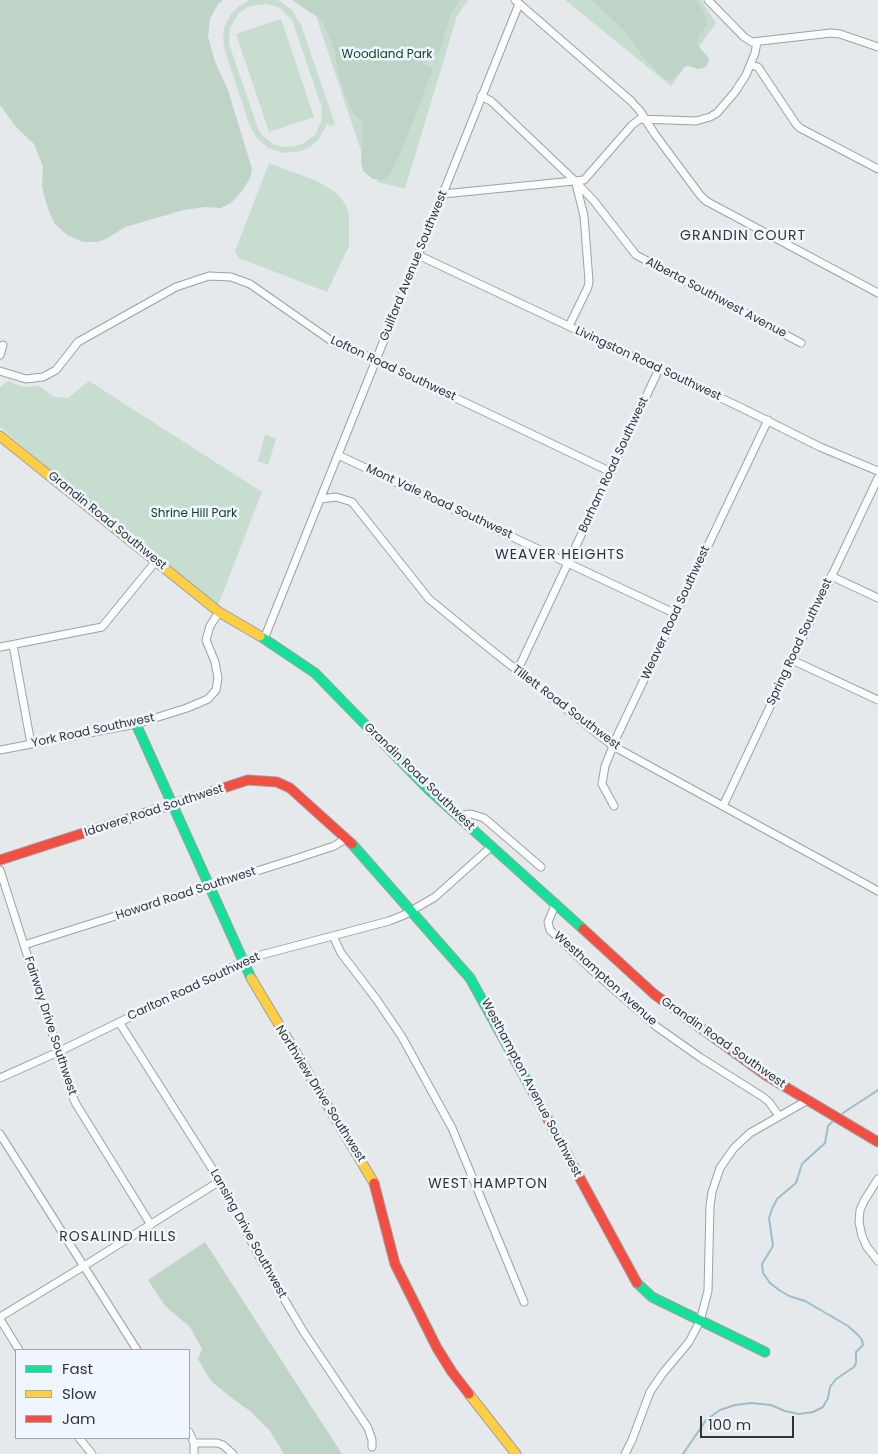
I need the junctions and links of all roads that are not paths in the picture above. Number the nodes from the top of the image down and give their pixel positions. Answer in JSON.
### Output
{"nodes":[{"id":1,"x":708,"y":0,"type":"edge"},
{"id":2,"x":517,"y":2,"type":"edge"},
{"id":3,"x":757,"y":42,"type":"junction"},
{"id":4,"x":878,"y":46,"type":"edge"},
{"id":5,"x":751,"y":65,"type":"junction"},
{"id":6,"x":481,"y":96,"type":"junction"},
{"id":7,"x":645,"y":118,"type":"junction"},
{"id":8,"x":878,"y":169,"type":"edge"},
{"id":9,"x":575,"y":181,"type":"junction"},
{"id":10,"x":443,"y":194,"type":"junction"},
{"id":11,"x":418,"y":256,"type":"junction"},
{"id":12,"x":878,"y":293,"type":"edge"},
{"id":13,"x":569,"y":326,"type":"junction"},
{"id":14,"x":801,"y":343,"type":"dead end"},
{"id":15,"x":3,"y":345,"type":"dead end"},
{"id":16,"x":0,"y":355,"type":"edge"},
{"id":17,"x":376,"y":360,"type":"junction"},
{"id":18,"x":659,"y":369,"type":"junction"},
{"id":19,"x":0,"y":371,"type":"edge"},
{"id":20,"x":768,"y":420,"type":"junction"},
{"id":21,"x":0,"y":436,"type":"edge"},
{"id":22,"x":338,"y":455,"type":"junction"},
{"id":23,"x":878,"y":471,"type":"edge"},
{"id":24,"x":611,"y":472,"type":"junction"},
{"id":25,"x":878,"y":478,"type":"edge"},
{"id":26,"x":320,"y":499,"type":"junction"},
{"id":27,"x":156,"y":561,"type":"junction"},
{"id":28,"x":568,"y":563,"type":"junction"},
{"id":29,"x":831,"y":576,"type":"junction"},
{"id":30,"x":878,"y":598,"type":"edge"},
{"id":31,"x":219,"y":612,"type":"junction"},
{"id":32,"x":676,"y":614,"type":"junction"},
{"id":33,"x":264,"y":639,"type":"junction"},
{"id":34,"x":13,"y":645,"type":"junction"},
{"id":35,"x":0,"y":647,"type":"edge"},
{"id":36,"x":792,"y":660,"type":"junction"},
{"id":37,"x":515,"y":669,"type":"junction"},
{"id":38,"x":878,"y":700,"type":"edge"},
{"id":39,"x":136,"y":724,"type":"junction"},
{"id":40,"x":31,"y":744,"type":"junction"},
{"id":41,"x":613,"y":746,"type":"junction"},
{"id":42,"x":0,"y":750,"type":"edge"},
{"id":43,"x":305,"y":801,"type":"joint"},
{"id":44,"x":172,"y":805,"type":"junction"},
{"id":45,"x":614,"y":806,"type":"dead end"},
{"id":46,"x":724,"y":806,"type":"junction"},
{"id":47,"x":458,"y":816,"type":"junction"},
{"id":48,"x":347,"y":838,"type":"junction"},
{"id":49,"x":492,"y":846,"type":"junction"},
{"id":50,"x":0,"y":860,"type":"edge"},
{"id":51,"x":541,"y":867,"type":"dead end"},
{"id":52,"x":0,"y":870,"type":"edge"},
{"id":53,"x":209,"y":887,"type":"junction"},
{"id":54,"x":878,"y":890,"type":"edge"},
{"id":55,"x":556,"y":903,"type":"junction"},
{"id":56,"x":412,"y":911,"type":"junction"},
{"id":57,"x":333,"y":936,"type":"junction"},
{"id":58,"x":24,"y":946,"type":"junction"},
{"id":59,"x":243,"y":962,"type":"junction"},
{"id":60,"x":119,"y":1022,"type":"junction"},
{"id":61,"x":58,"y":1052,"type":"junction"},
{"id":62,"x":0,"y":1078,"type":"edge"},
{"id":63,"x":808,"y":1100,"type":"junction"},
{"id":64,"x":779,"y":1116,"type":"junction"},
{"id":65,"x":0,"y":1134,"type":"edge"},
{"id":66,"x":878,"y":1142,"type":"edge"},
{"id":67,"x":878,"y":1179,"type":"edge"},
{"id":68,"x":220,"y":1181,"type":"junction"},
{"id":69,"x":151,"y":1224,"type":"junction"},
{"id":70,"x":878,"y":1261,"type":"edge"},
{"id":71,"x":84,"y":1266,"type":"junction"},
{"id":72,"x":524,"y":1302,"type":"dead end"},
{"id":73,"x":0,"y":1318,"type":"edge"},
{"id":74,"x":700,"y":1321,"type":"junction"},
{"id":75,"x":18,"y":1349,"type":"edge"},
{"id":76,"x":136,"y":1349,"type":"edge"},
{"id":77,"x":765,"y":1352,"type":"dead end"},
{"id":78,"x":190,"y":1434,"type":"edge"},
{"id":79,"x":79,"y":1439,"type":"edge"},
{"id":80,"x":194,"y":1443,"type":"junction"},
{"id":81,"x":372,"y":1447,"type":"dead end"},
{"id":82,"x":92,"y":1454,"type":"edge"},
{"id":83,"x":194,"y":1454,"type":"edge"},
{"id":84,"x":233,"y":1454,"type":"edge"},
{"id":85,"x":516,"y":1454,"type":"edge"},
{"id":86,"x":625,"y":1454,"type":"edge"}],
"edges":[{"from":1,"to":3,"type":"street"},
{"from":2,"to":6,"type":"street","name":"Guilford Avenue Southwest"},
{"from":2,"to":7,"type":"street"},
{"from":3,"to":4,"type":"street"},
{"from":3,"to":5,"type":"street"},
{"from":5,"to":7,"type":"street"},
{"from":5,"to":8,"type":"street"},
{"from":6,"to":9,"type":"street","name":"Alberta Southwest Avenue"},
{"from":6,"to":10,"type":"street","name":"Guilford Avenue Southwest"},
{"from":7,"to":9,"type":"street"},
{"from":7,"to":12,"type":"street"},
{"from":9,"to":10,"type":"street"},
{"from":9,"to":13,"type":"street"},
{"from":9,"to":14,"type":"street","name":"Alberta Southwest Avenue"},
{"from":10,"to":11,"type":"street","name":"Guilford Avenue Southwest"},
{"from":11,"to":13,"type":"street","name":"Livingston Road Southwest"},
{"from":11,"to":17,"type":"street","name":"Guilford Avenue Southwest"},
{"from":13,"to":18,"type":"street","name":"Livingston Road Southwest"},
{"from":15,"to":16,"type":"street"},
{"from":17,"to":19,"type":"street","name":"Lofton Road Southwest"},
{"from":17,"to":22,"type":"street","name":"Guilford Avenue Southwest"},
{"from":17,"to":24,"type":"street","name":"Lofton Road Southwest"},
{"from":18,"to":20,"type":"street","name":"Livingston Road Southwest"},
{"from":18,"to":24,"type":"street","name":"Barham Road Southwest"},
{"from":20,"to":23,"type":"street","name":"Livingston Road Southwest"},
{"from":20,"to":32,"type":"street","name":"Weaver Road Southwest"},
{"from":21,"to":27,"type":"street","name":"Grandin Road Southwest"},
{"from":22,"to":26,"type":"street","name":"Guilford Avenue Southwest"},
{"from":22,"to":28,"type":"street","name":"Mont Vale Road Southwest"},
{"from":24,"to":28,"type":"street","name":"Barham Road Southwest"},
{"from":25,"to":29,"type":"street","name":"Spring Road Southwest"},
{"from":26,"to":33,"type":"street","name":"Guilford Avenue Southwest"},
{"from":26,"to":37,"type":"street","name":"Tillett Road Southwest"},
{"from":27,"to":31,"type":"street","name":"Grandin Road Southwest"},
{"from":27,"to":34,"type":"street"},
{"from":28,"to":32,"type":"street","name":"Mont Vale Road Southwest"},
{"from":28,"to":37,"type":"street","name":"Barham Road Southwest"},
{"from":29,"to":30,"type":"street"},
{"from":29,"to":36,"type":"street","name":"Spring Road Southwest"},
{"from":31,"to":33,"type":"street","name":"Grandin Road Southwest"},
{"from":31,"to":39,"type":"street","name":"York Road Southwest"},
{"from":32,"to":41,"type":"street","name":"Weaver Road Southwest"},
{"from":33,"to":47,"type":"street","name":"Grandin Road Southwest"},
{"from":34,"to":35,"type":"street"},
{"from":34,"to":40,"type":"street"},
{"from":36,"to":38,"type":"street"},
{"from":36,"to":46,"type":"street","name":"Spring Road Southwest"},
{"from":37,"to":41,"type":"street","name":"Tillett Road Southwest"},
{"from":39,"to":40,"type":"street","name":"York Road Southwest"},
{"from":39,"to":44,"type":"street","name":"Northview Drive Southwest"},
{"from":40,"to":42,"type":"street","name":"York Road Southwest"},
{"from":41,"to":45,"type":"street","name":"Weaver Road Southwest"},
{"from":41,"to":46,"type":"street","name":"Tillett Road Southwest"},
{"from":43,"to":44,"type":"street","name":"Idavere Road Southwest"},
{"from":43,"to":48,"type":"street","name":"Westhampton Avenue Southwest"},
{"from":44,"to":50,"type":"street","name":"Idavere Road Southwest"},
{"from":44,"to":53,"type":"street","name":"Northview Drive Southwest"},
{"from":46,"to":54,"type":"street","name":"Tillett Road Southwest"},
{"from":47,"to":49,"type":"street","name":"Grandin Road Southwest"},
{"from":47,"to":51,"type":"street"},
{"from":48,"to":53,"type":"street","name":"Howard Road Southwest"},
{"from":48,"to":56,"type":"street","name":"Westhampton Avenue Southwest"},
{"from":49,"to":55,"type":"street","name":"Grandin Road Southwest"},
{"from":49,"to":56,"type":"street","name":"Carlton Road Southwest"},
{"from":52,"to":58,"type":"street","name":"Fairway Drive Southwest"},
{"from":53,"to":58,"type":"street","name":"Howard Road Southwest"},
{"from":53,"to":59,"type":"street","name":"Northview Drive Southwest"},
{"from":55,"to":63,"type":"street","name":"Grandin Road Southwest"},
{"from":55,"to":64,"type":"street","name":"Westhampton Avenue"},
{"from":56,"to":57,"type":"street","name":"Carlton Road Southwest"},
{"from":56,"to":74,"type":"street","name":"Westhampton Avenue Southwest"},
{"from":57,"to":59,"type":"street","name":"Carlton Road Southwest"},
{"from":57,"to":72,"type":"street"},
{"from":58,"to":61,"type":"street","name":"Fairway Drive Southwest"},
{"from":59,"to":60,"type":"street","name":"Carlton Road Southwest"},
{"from":59,"to":85,"type":"street","name":"Northview Drive Southwest"},
{"from":60,"to":61,"type":"street","name":"Carlton Road Southwest"},
{"from":60,"to":68,"type":"street","name":"Lansing Drive Southwest"},
{"from":61,"to":62,"type":"street","name":"Carlton Road Southwest"},
{"from":61,"to":69,"type":"street","name":"Fairway Drive Southwest"},
{"from":63,"to":64,"type":"street"},
{"from":63,"to":66,"type":"street","name":"Grandin Road Southwest"},
{"from":64,"to":74,"type":"street"},
{"from":65,"to":71,"type":"street"},
{"from":67,"to":70,"type":"street"},
{"from":68,"to":69,"type":"street"},
{"from":68,"to":81,"type":"street","name":"Lansing Drive Southwest"},
{"from":69,"to":71,"type":"street"},
{"from":71,"to":73,"type":"street"},
{"from":71,"to":76,"type":"street"},
{"from":73,"to":75,"type":"street"},
{"from":74,"to":77,"type":"street","name":"Westhampton Avenue Southwest"},
{"from":74,"to":86,"type":"street"},
{"from":78,"to":80,"type":"street"},
{"from":79,"to":82,"type":"street"},
{"from":80,"to":83,"type":"street"},
{"from":80,"to":84,"type":"street"}]}
